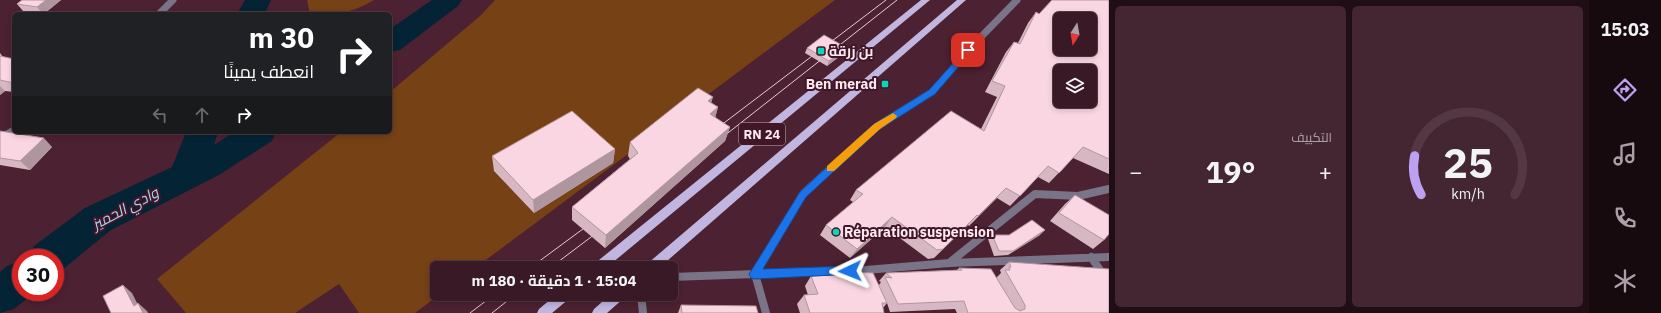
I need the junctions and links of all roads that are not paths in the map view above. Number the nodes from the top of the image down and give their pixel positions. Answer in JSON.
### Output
{"nodes":[{"id":1,"x":173,"y":0,"type":"edge"},
{"id":2,"x":926,"y":0,"type":"edge"},
{"id":3,"x":962,"y":0,"type":"edge"},
{"id":4,"x":1017,"y":0,"type":"edge"},
{"id":5,"x":161,"y":12,"type":"edge"},
{"id":6,"x":12,"y":131,"type":"edge"},
{"id":7,"x":0,"y":138,"type":"edge"},
{"id":8,"x":1109,"y":189,"type":"edge"},
{"id":9,"x":1078,"y":196,"type":"junction"},
{"id":10,"x":1089,"y":205,"type":"edge"},
{"id":11,"x":1091,"y":257,"type":"junction"},
{"id":12,"x":1109,"y":257,"type":"edge"},
{"id":13,"x":607,"y":261,"type":"edge"},
{"id":14,"x":659,"y":261,"type":"edge"},
{"id":15,"x":949,"y":263,"type":"junction"},
{"id":16,"x":755,"y":274,"type":"junction"},
{"id":17,"x":678,"y":277,"type":"edge"},
{"id":18,"x":1109,"y":283,"type":"edge"},
{"id":19,"x":558,"y":301,"type":"edge"},
{"id":20,"x":612,"y":301,"type":"edge"},
{"id":21,"x":642,"y":301,"type":"edge"},
{"id":22,"x":543,"y":313,"type":"edge"},
{"id":23,"x":598,"y":313,"type":"edge"},
{"id":24,"x":643,"y":313,"type":"edge"},
{"id":25,"x":766,"y":313,"type":"edge"}],
"edges":[{"from":1,"to":5,"type":"street"},
{"from":2,"to":13,"type":"main road","number":"RN 24"},
{"from":3,"to":14,"type":"main road","number":"RN 24"},
{"from":4,"to":16,"type":"street"},
{"from":6,"to":7,"type":"street"},
{"from":8,"to":9,"type":"street"},
{"from":9,"to":10,"type":"street"},
{"from":9,"to":15,"type":"street"},
{"from":11,"to":12,"type":"street"},
{"from":11,"to":15,"type":"street"},
{"from":11,"to":18,"type":"street"},
{"from":15,"to":16,"type":"street"},
{"from":16,"to":17,"type":"street"},
{"from":16,"to":25,"type":"street"},
{"from":19,"to":22,"type":"main road"},
{"from":20,"to":23,"type":"main road"},
{"from":21,"to":24,"type":"street"}]}
